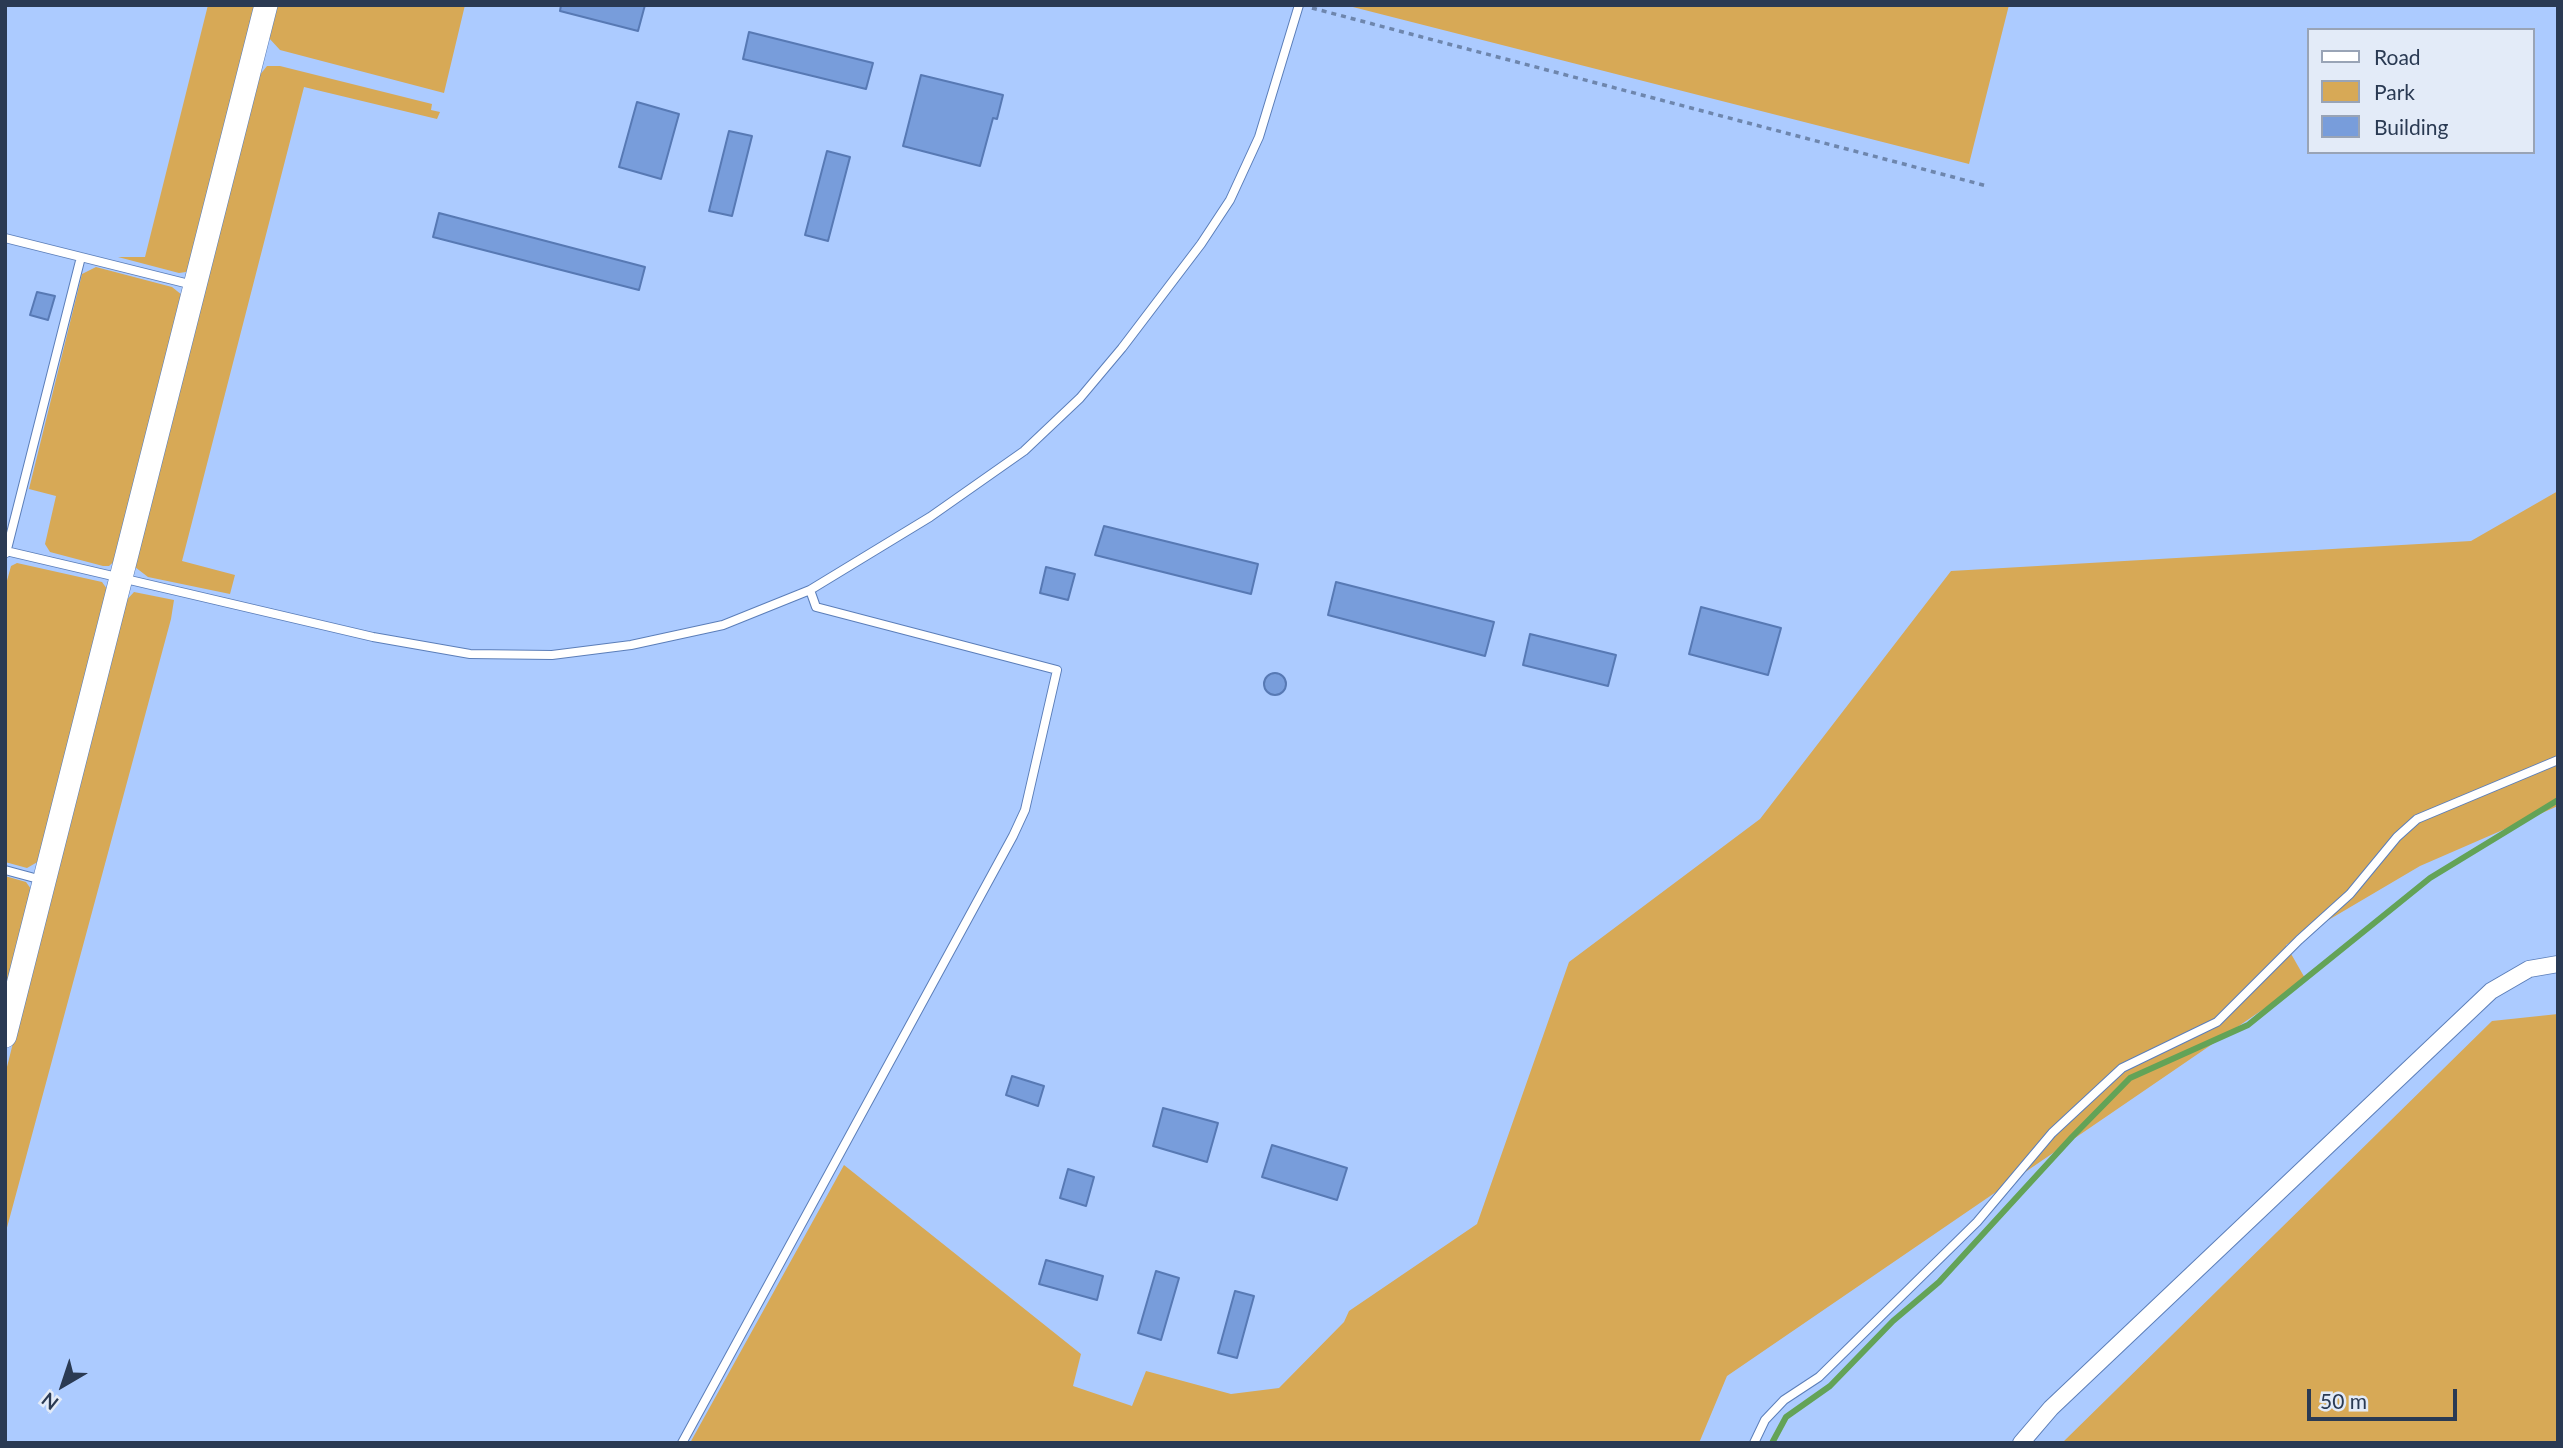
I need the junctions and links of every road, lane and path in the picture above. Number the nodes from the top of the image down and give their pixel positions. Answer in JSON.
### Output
{"nodes":[{"id":1,"x":266,"y":5,"type":"edge"},
{"id":2,"x":1300,"y":5,"type":"edge"},
{"id":3,"x":1987,"y":186,"type":"dead end"},
{"id":4,"x":5,"y":238,"type":"edge"},
{"id":5,"x":81,"y":257,"type":"junction"},
{"id":6,"x":196,"y":286,"type":"junction"},
{"id":7,"x":6,"y":553,"type":"edge"},
{"id":8,"x":122,"y":578,"type":"junction"},
{"id":9,"x":810,"y":590,"type":"junction"},
{"id":10,"x":2558,"y":760,"type":"edge"},
{"id":11,"x":5,"y":870,"type":"edge"},
{"id":12,"x":45,"y":881,"type":"junction"},
{"id":13,"x":2558,"y":964,"type":"edge"},
{"id":14,"x":5,"y":1036,"type":"edge"},
{"id":15,"x":682,"y":1443,"type":"edge"},
{"id":16,"x":1754,"y":1443,"type":"edge"},
{"id":17,"x":2021,"y":1443,"type":"edge"}],
"edges":[{"from":1,"to":6,"type":"street"},
{"from":2,"to":3,"type":"path"},
{"from":2,"to":9,"type":"lane"},
{"from":4,"to":5,"type":"lane"},
{"from":5,"to":6,"type":"lane"},
{"from":5,"to":7,"type":"lane"},
{"from":6,"to":8,"type":"street"},
{"from":7,"to":8,"type":"lane"},
{"from":8,"to":9,"type":"lane"},
{"from":8,"to":12,"type":"street"},
{"from":9,"to":15,"type":"lane"},
{"from":10,"to":16,"type":"lane"},
{"from":11,"to":12,"type":"lane"},
{"from":12,"to":14,"type":"street"},
{"from":13,"to":17,"type":"street"}]}
